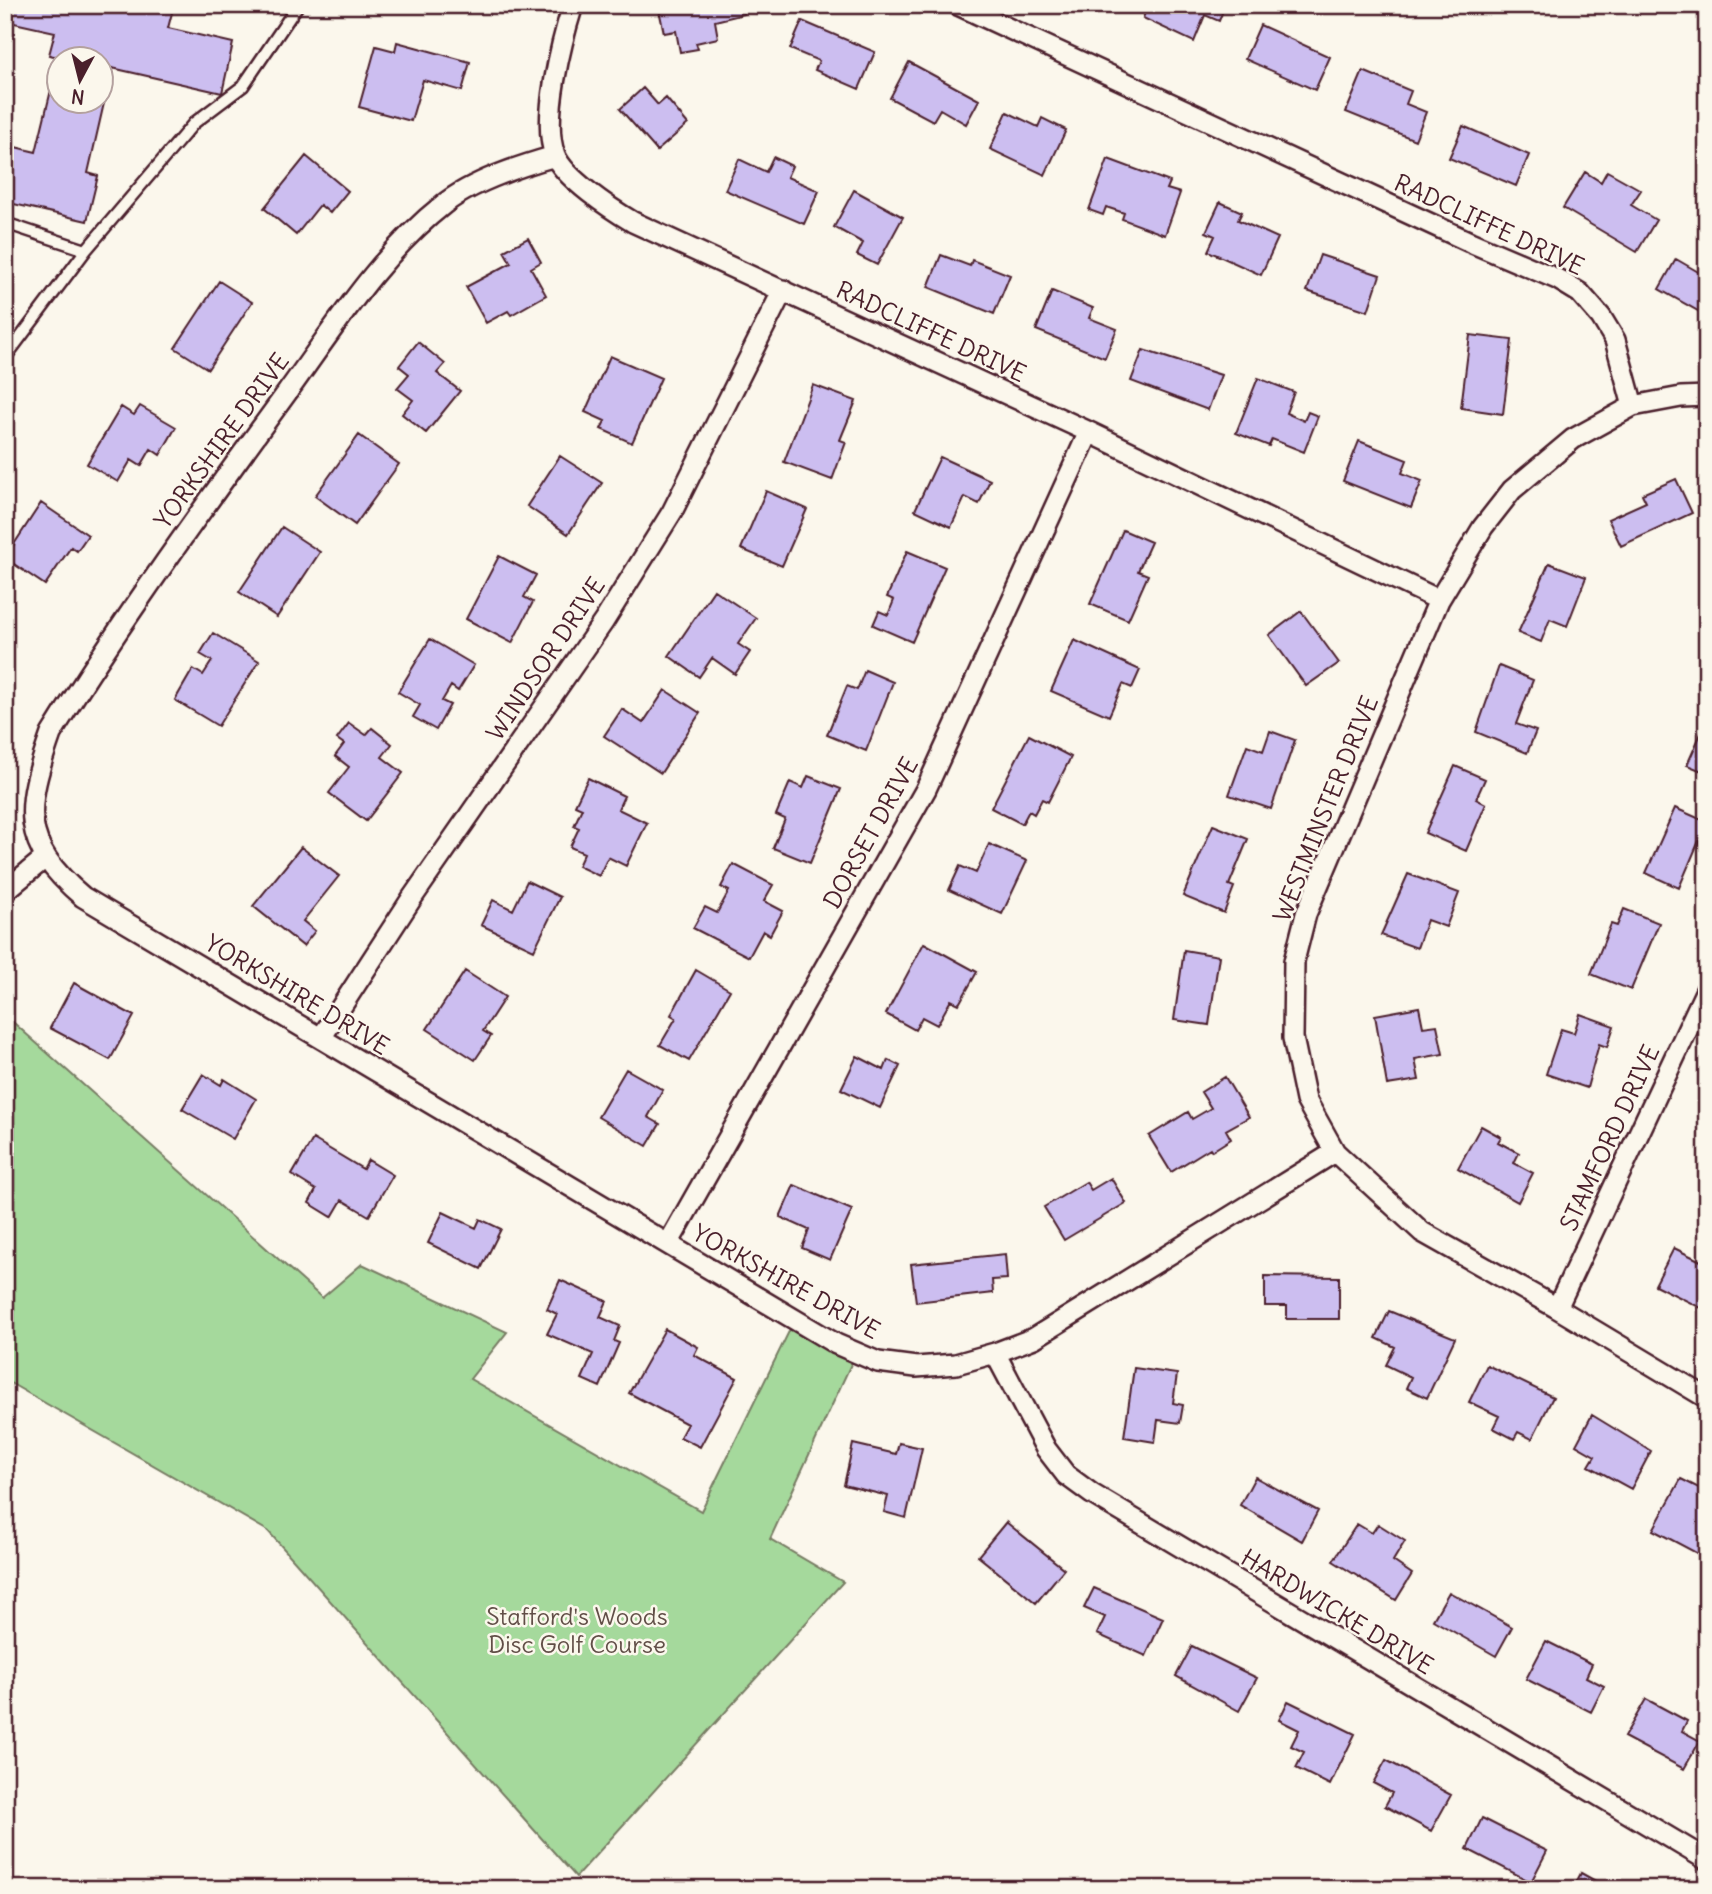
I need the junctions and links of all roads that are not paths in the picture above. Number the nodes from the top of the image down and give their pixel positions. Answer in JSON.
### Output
{"nodes":[{"id":1,"x":298,"y":5,"type":"edge"},
{"id":2,"x":573,"y":5,"type":"edge"},
{"id":3,"x":958,"y":5,"type":"edge"},
{"id":4,"x":555,"y":156,"type":"junction"},
{"id":5,"x":5,"y":223,"type":"edge"},
{"id":6,"x":86,"y":250,"type":"junction"},
{"id":7,"x":783,"y":290,"type":"junction"},
{"id":8,"x":5,"y":358,"type":"edge"},
{"id":9,"x":1707,"y":396,"type":"edge"},
{"id":10,"x":1633,"y":406,"type":"junction"},
{"id":11,"x":1089,"y":432,"type":"junction"},
{"id":12,"x":1439,"y":600,"type":"junction"},
{"id":13,"x":45,"y":858,"type":"junction"},
{"id":14,"x":5,"y":891,"type":"edge"},
{"id":15,"x":1707,"y":988,"type":"edge"},
{"id":16,"x":321,"y":1038,"type":"junction"},
{"id":17,"x":1335,"y":1152,"type":"junction"},
{"id":18,"x":668,"y":1244,"type":"junction"},
{"id":19,"x":1558,"y":1308,"type":"junction"},
{"id":20,"x":995,"y":1353,"type":"junction"},
{"id":21,"x":1707,"y":1398,"type":"edge"},
{"id":22,"x":1707,"y":1860,"type":"edge"}],
"edges":[{"from":1,"to":6,"type":"lane"},
{"from":2,"to":4,"type":"street"},
{"from":3,"to":10,"type":"street","name":"RADCLIFFE DRIVE"},
{"from":4,"to":7,"type":"street","name":"RADCLIFFE DRIVE"},
{"from":4,"to":13,"type":"street","name":"YORKSHIRE DRIVE"},
{"from":5,"to":6,"type":"lane"},
{"from":6,"to":8,"type":"lane"},
{"from":7,"to":11,"type":"street","name":"RADCLIFFE DRIVE"},
{"from":7,"to":16,"type":"street","name":"WINDSOR DRIVE"},
{"from":9,"to":10,"type":"street","name":"WESTMINSTER DRIVE"},
{"from":10,"to":12,"type":"street","name":"WESTMINSTER DRIVE"},
{"from":11,"to":12,"type":"street","name":"RADCLIFFE DRIVE"},
{"from":11,"to":18,"type":"street","name":"DORSET DRIVE"},
{"from":12,"to":17,"type":"street","name":"WESTMINSTER DRIVE"},
{"from":13,"to":14,"type":"street"},
{"from":13,"to":16,"type":"street","name":"YORKSHIRE DRIVE"},
{"from":15,"to":19,"type":"street","name":"STAMFORD DRIVE"},
{"from":16,"to":18,"type":"street","name":"YORKSHIRE DRIVE"},
{"from":17,"to":19,"type":"street","name":"WESTMINSTER DRIVE"},
{"from":17,"to":20,"type":"street","name":"YORKSHIRE DRIVE"},
{"from":18,"to":20,"type":"street","name":"YORKSHIRE DRIVE"},
{"from":19,"to":21,"type":"street","name":"WESTMINSTER DRIVE"},
{"from":20,"to":22,"type":"street","name":"HARDWICKE DRIVE"}]}
